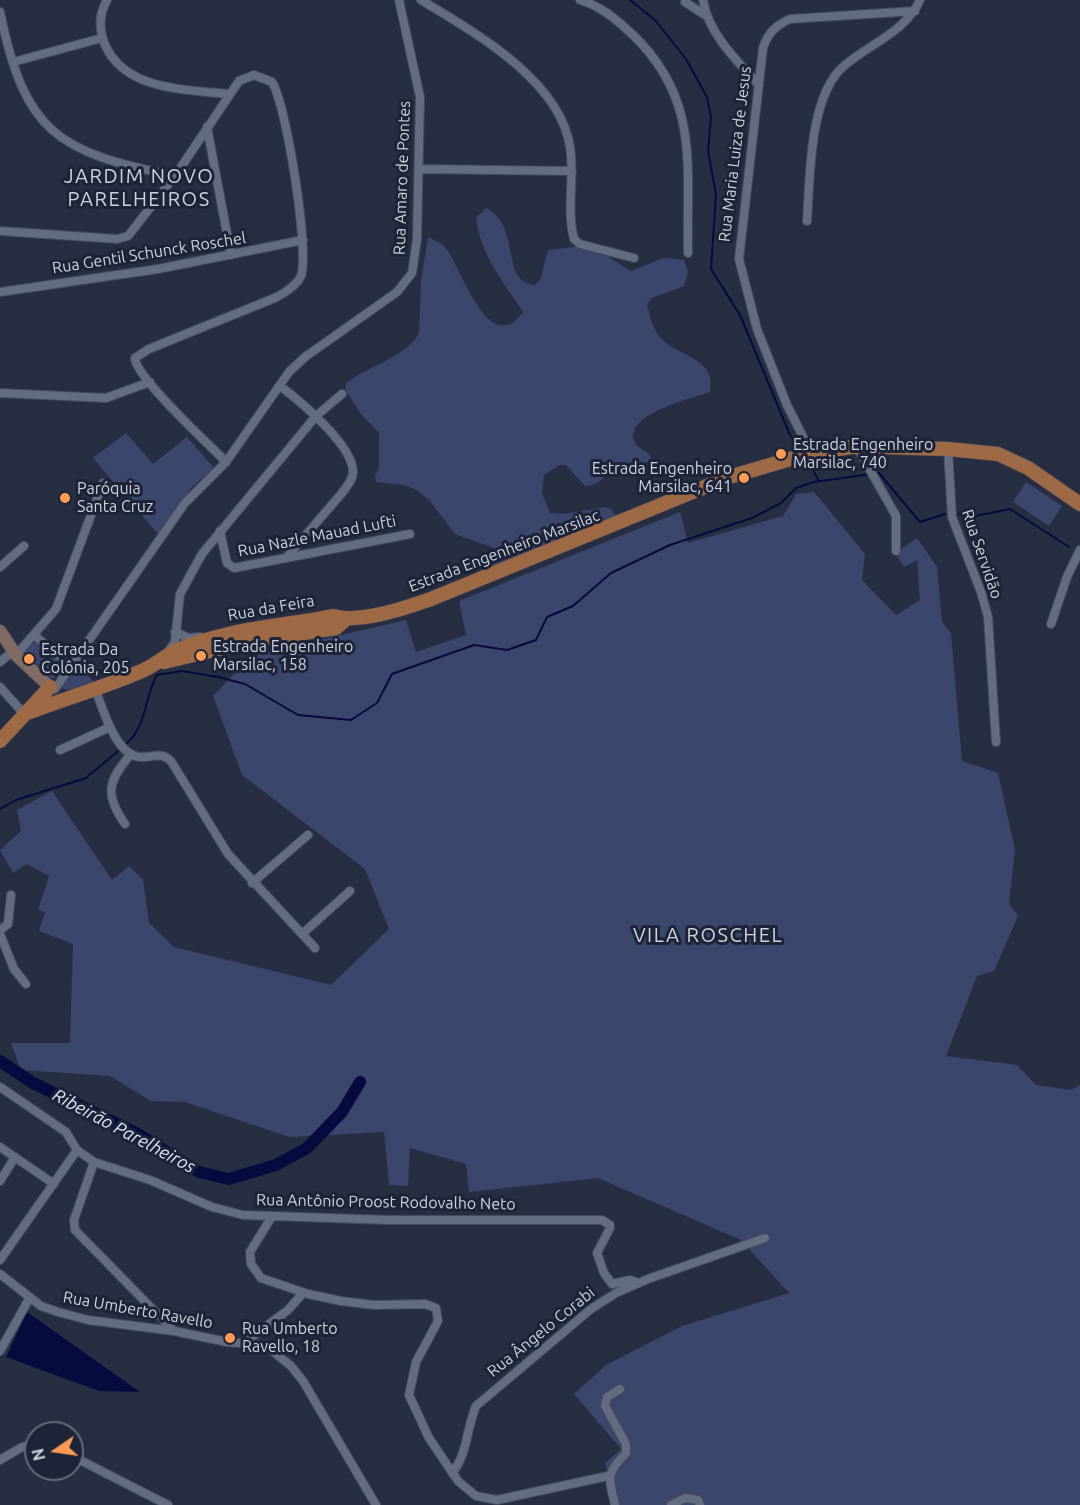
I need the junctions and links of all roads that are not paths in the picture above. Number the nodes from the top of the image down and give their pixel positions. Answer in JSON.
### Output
{"nodes":[{"id":1,"x":107,"y":0,"type":"edge"},
{"id":2,"x":399,"y":0,"type":"edge"},
{"id":3,"x":422,"y":0,"type":"edge"},
{"id":4,"x":580,"y":0,"type":"edge"},
{"id":5,"x":703,"y":0,"type":"edge"},
{"id":6,"x":920,"y":0,"type":"edge"},
{"id":7,"x":685,"y":2,"type":"dead end"},
{"id":8,"x":915,"y":11,"type":"junction"},
{"id":9,"x":0,"y":12,"type":"edge"},
{"id":10,"x":705,"y":15,"type":"junction"},
{"id":11,"x":102,"y":38,"type":"junction"},
{"id":12,"x":13,"y":62,"type":"junction"},
{"id":13,"x":759,"y":85,"type":"junction"},
{"id":14,"x":228,"y":94,"type":"junction"},
{"id":15,"x":207,"y":127,"type":"junction"},
{"id":16,"x":419,"y":169,"type":"junction"},
{"id":17,"x":572,"y":171,"type":"junction"},
{"id":18,"x":175,"y":176,"type":"junction"},
{"id":19,"x":807,"y":221,"type":"dead end"},
{"id":20,"x":0,"y":231,"type":"edge"},
{"id":21,"x":303,"y":240,"type":"junction"},
{"id":22,"x":688,"y":253,"type":"dead end"},
{"id":23,"x":231,"y":255,"type":"junction"},
{"id":24,"x":634,"y":258,"type":"dead end"},
{"id":25,"x":0,"y":292,"type":"edge"},
{"id":26,"x":150,"y":382,"type":"junction"},
{"id":27,"x":280,"y":386,"type":"junction"},
{"id":28,"x":0,"y":393,"type":"edge"},
{"id":29,"x":342,"y":394,"type":"dead end"},
{"id":30,"x":316,"y":416,"type":"junction"},
{"id":31,"x":857,"y":447,"type":"junction"},
{"id":32,"x":948,"y":448,"type":"junction"},
{"id":33,"x":811,"y":453,"type":"junction"},
{"id":34,"x":226,"y":462,"type":"junction"},
{"id":35,"x":103,"y":483,"type":"dead end"},
{"id":36,"x":1080,"y":504,"type":"edge"},
{"id":37,"x":220,"y":531,"type":"junction"},
{"id":38,"x":410,"y":534,"type":"dead end"},
{"id":39,"x":24,"y":546,"type":"dead end"},
{"id":40,"x":1080,"y":550,"type":"edge"},
{"id":41,"x":896,"y":551,"type":"dead end"},
{"id":42,"x":286,"y":558,"type":"junction"},
{"id":43,"x":0,"y":567,"type":"edge"},
{"id":44,"x":1051,"y":624,"type":"dead end"},
{"id":45,"x":0,"y":631,"type":"edge"},
{"id":46,"x":34,"y":635,"type":"junction"},
{"id":47,"x":186,"y":645,"type":"junction"},
{"id":48,"x":15,"y":653,"type":"junction"},
{"id":49,"x":0,"y":662,"type":"edge"},
{"id":50,"x":69,"y":665,"type":"junction"},
{"id":51,"x":0,"y":687,"type":"edge"},
{"id":52,"x":53,"y":688,"type":"junction"},
{"id":53,"x":90,"y":691,"type":"junction"},
{"id":54,"x":29,"y":713,"type":"junction"},
{"id":55,"x":110,"y":727,"type":"junction"},
{"id":56,"x":0,"y":741,"type":"edge"},
{"id":57,"x":996,"y":742,"type":"dead end"},
{"id":58,"x":60,"y":750,"type":"dead end"},
{"id":59,"x":131,"y":754,"type":"junction"},
{"id":60,"x":126,"y":824,"type":"dead end"},
{"id":61,"x":308,"y":835,"type":"dead end"},
{"id":62,"x":252,"y":883,"type":"junction"},
{"id":63,"x":350,"y":891,"type":"dead end"},
{"id":64,"x":11,"y":895,"type":"dead end"},
{"id":65,"x":0,"y":932,"type":"edge"},
{"id":66,"x":302,"y":934,"type":"junction"},
{"id":67,"x":315,"y":948,"type":"dead end"},
{"id":68,"x":26,"y":984,"type":"dead end"},
{"id":69,"x":0,"y":1088,"type":"edge"},
{"id":70,"x":0,"y":1147,"type":"edge"},
{"id":71,"x":77,"y":1150,"type":"junction"},
{"id":72,"x":15,"y":1157,"type":"junction"},
{"id":73,"x":94,"y":1162,"type":"junction"},
{"id":74,"x":0,"y":1181,"type":"edge"},
{"id":75,"x":54,"y":1184,"type":"junction"},
{"id":76,"x":271,"y":1218,"type":"junction"},
{"id":77,"x":765,"y":1238,"type":"dead end"},
{"id":78,"x":0,"y":1260,"type":"edge"},
{"id":79,"x":0,"y":1274,"type":"edge"},
{"id":80,"x":639,"y":1283,"type":"junction"},
{"id":81,"x":303,"y":1293,"type":"junction"},
{"id":82,"x":30,"y":1297,"type":"junction"},
{"id":83,"x":174,"y":1331,"type":"junction"},
{"id":84,"x":245,"y":1342,"type":"junction"},
{"id":85,"x":0,"y":1351,"type":"edge"},
{"id":86,"x":620,"y":1389,"type":"dead end"},
{"id":87,"x":24,"y":1446,"type":"edge"},
{"id":88,"x":0,"y":1460,"type":"edge"},
{"id":89,"x":84,"y":1462,"type":"edge"},
{"id":90,"x":452,"y":1473,"type":"junction"},
{"id":91,"x":608,"y":1476,"type":"junction"},
{"id":92,"x":168,"y":1505,"type":"edge"},
{"id":93,"x":376,"y":1505,"type":"edge"},
{"id":94,"x":615,"y":1505,"type":"edge"},
{"id":95,"x":671,"y":1505,"type":"edge"},
{"id":96,"x":700,"y":1505,"type":"edge"}],
"edges":[{"from":1,"to":11,"type":"street"},
{"from":2,"to":16,"type":"street","name":"Rua Amaro de Pontes"},
{"from":3,"to":17,"type":"street"},
{"from":4,"to":22,"type":"street"},
{"from":5,"to":10,"type":"street"},
{"from":6,"to":8,"type":"street"},
{"from":7,"to":10,"type":"street"},
{"from":8,"to":13,"type":"street","name":"Rua Maria Luiza de Jesus"},
{"from":8,"to":19,"type":"street"},
{"from":9,"to":12,"type":"street"},
{"from":10,"to":13,"type":"street"},
{"from":11,"to":12,"type":"street"},
{"from":11,"to":14,"type":"street"},
{"from":12,"to":18,"type":"street"},
{"from":13,"to":33,"type":"street","name":"Rua Maria Luiza de Jesus"},
{"from":14,"to":15,"type":"street"},
{"from":14,"to":21,"type":"street"},
{"from":15,"to":18,"type":"street"},
{"from":15,"to":23,"type":"street"},
{"from":16,"to":17,"type":"street"},
{"from":16,"to":27,"type":"street","name":"Rua Amaro de Pontes"},
{"from":17,"to":24,"type":"street"},
{"from":18,"to":20,"type":"street"},
{"from":21,"to":23,"type":"street","name":"Rua Gentil Schunck Roschel"},
{"from":21,"to":26,"type":"street"},
{"from":23,"to":25,"type":"street","name":"Rua Gentil Schunck Roschel"},
{"from":26,"to":28,"type":"street"},
{"from":26,"to":34,"type":"street"},
{"from":27,"to":30,"type":"street"},
{"from":27,"to":34,"type":"street","name":"Rua Amaro de Pontes"},
{"from":29,"to":30,"type":"street"},
{"from":30,"to":37,"type":"street"},
{"from":30,"to":42,"type":"street"},
{"from":31,"to":32,"type":"main road","name":"Estrada Engenheiro Marsilac"},
{"from":31,"to":33,"type":"main road","name":"Estrada Engenheiro Marsilac"},
{"from":31,"to":41,"type":"street"},
{"from":32,"to":36,"type":"main road","name":"Estrada Engenheiro Marsilac"},
{"from":32,"to":57,"type":"street","name":"Rua Servidão"},
{"from":33,"to":47,"type":"main road","name":"Estrada Engenheiro Marsilac"},
{"from":34,"to":50,"type":"street","name":"Rua Amaro de Pontes"},
{"from":35,"to":46,"type":"street"},
{"from":37,"to":42,"type":"street","name":"Rua Nazle Mauad Lufti"},
{"from":37,"to":47,"type":"street"},
{"from":38,"to":42,"type":"street","name":"Rua Nazle Mauad Lufti"},
{"from":39,"to":43,"type":"street"},
{"from":40,"to":44,"type":"street"},
{"from":45,"to":48,"type":"main road"},
{"from":46,"to":48,"type":"street"},
{"from":46,"to":50,"type":"street"},
{"from":47,"to":53,"type":"main road","name":"Estrada Engenheiro Marsilac"},
{"from":48,"to":49,"type":"street"},
{"from":48,"to":52,"type":"main road"},
{"from":50,"to":52,"type":"street","name":"Rua Amaro de Pontes"},
{"from":51,"to":54,"type":"street"},
{"from":52,"to":53,"type":"main road"},
{"from":52,"to":54,"type":"main road"},
{"from":53,"to":54,"type":"main road","name":"Estrada Engenheiro Marsilac"},
{"from":53,"to":55,"type":"street"},
{"from":54,"to":56,"type":"main road"},
{"from":55,"to":58,"type":"street"},
{"from":55,"to":59,"type":"street"},
{"from":59,"to":60,"type":"street"},
{"from":59,"to":62,"type":"street"},
{"from":61,"to":62,"type":"street"},
{"from":62,"to":66,"type":"street"},
{"from":63,"to":66,"type":"street"},
{"from":64,"to":65,"type":"street"},
{"from":65,"to":68,"type":"street"},
{"from":66,"to":67,"type":"street"},
{"from":69,"to":71,"type":"street","name":"Rua Antônio Proost Rodovalho Neto"},
{"from":70,"to":72,"type":"street"},
{"from":71,"to":73,"type":"street","name":"Rua Antônio Proost Rodovalho Neto"},
{"from":71,"to":75,"type":"street"},
{"from":72,"to":74,"type":"street"},
{"from":72,"to":75,"type":"street"},
{"from":73,"to":76,"type":"street","name":"Rua Antônio Proost Rodovalho Neto"},
{"from":73,"to":83,"type":"street"},
{"from":75,"to":78,"type":"street"},
{"from":76,"to":80,"type":"street","name":"Rua Antônio Proost Rodovalho Neto"},
{"from":76,"to":81,"type":"street"},
{"from":77,"to":80,"type":"street","name":"Rua Ângelo Corabi"},
{"from":79,"to":82,"type":"street","name":"Rua Umberto Ravello"},
{"from":80,"to":90,"type":"street","name":"Rua Ângelo Corabi"},
{"from":81,"to":84,"type":"street"},
{"from":81,"to":90,"type":"street"},
{"from":82,"to":83,"type":"street","name":"Rua Umberto Ravello"},
{"from":82,"to":85,"type":"street"},
{"from":83,"to":84,"type":"street","name":"Rua Umberto Ravello"},
{"from":84,"to":93,"type":"street","name":"Rua Umberto Ravello"},
{"from":86,"to":91,"type":"street"},
{"from":87,"to":88,"type":"street"},
{"from":89,"to":92,"type":"street"},
{"from":90,"to":91,"type":"street"},
{"from":91,"to":94,"type":"street"},
{"from":95,"to":96,"type":"street"}]}
